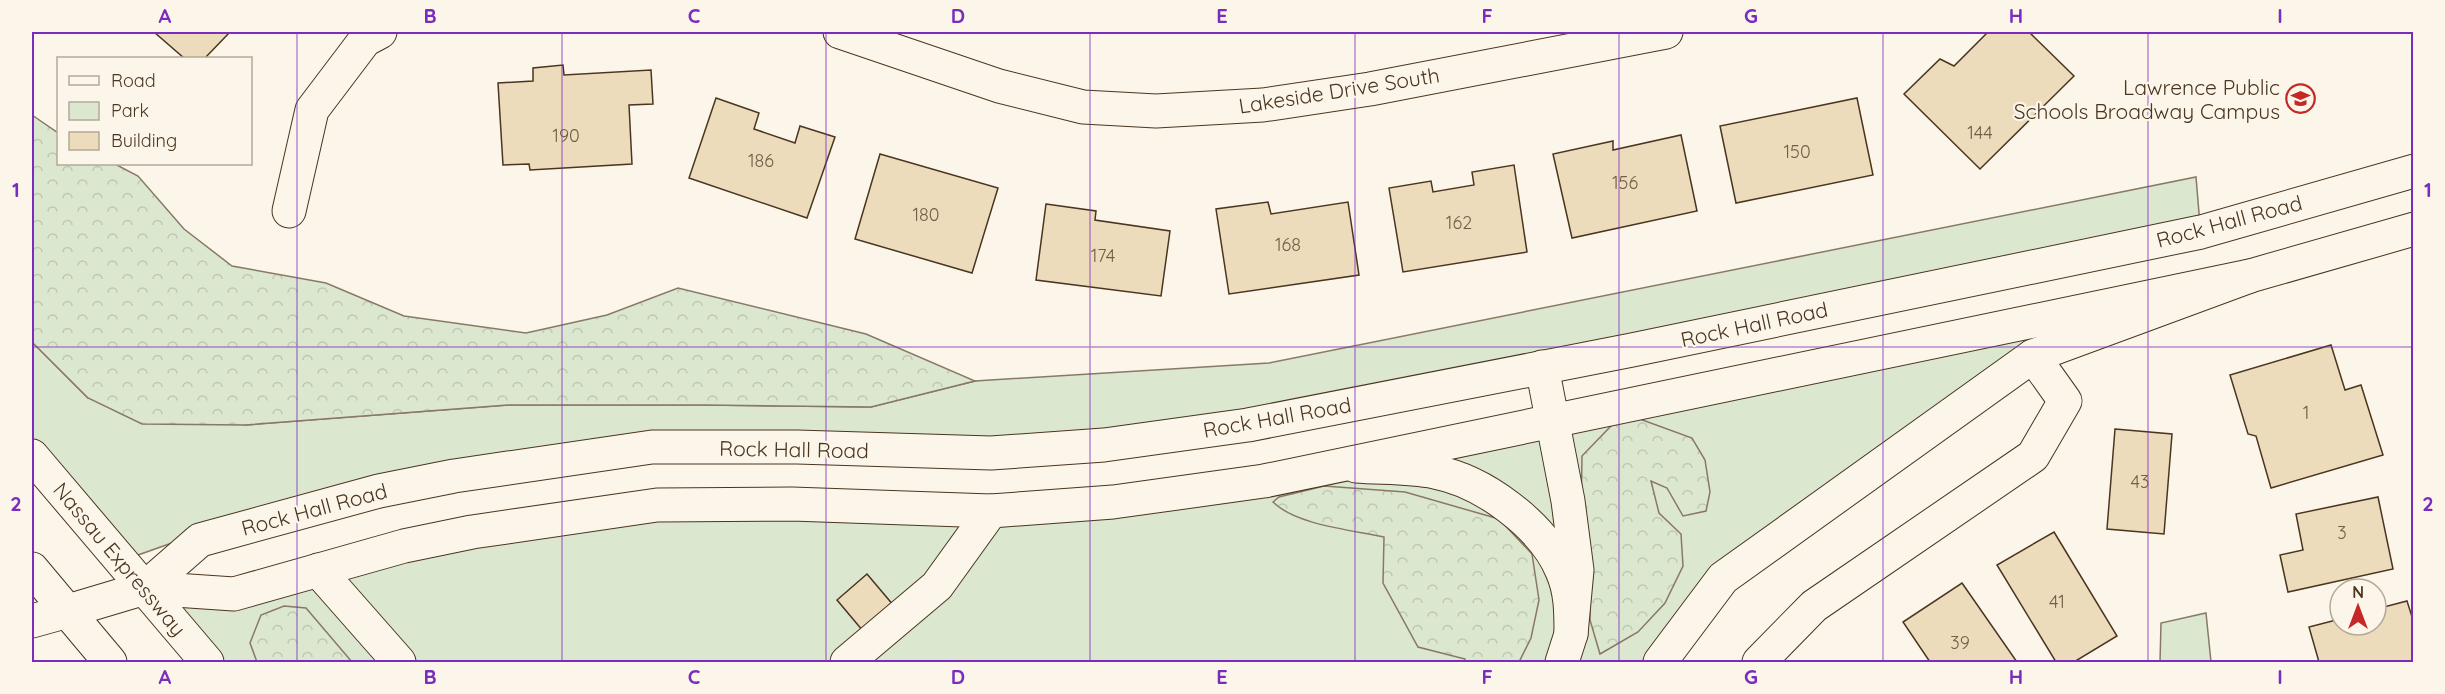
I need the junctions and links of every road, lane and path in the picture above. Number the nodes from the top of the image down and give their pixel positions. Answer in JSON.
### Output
{"nodes":[{"id":1,"x":380,"y":32,"type":"edge"},
{"id":2,"x":840,"y":32,"type":"edge"},
{"id":3,"x":1666,"y":32,"type":"edge"},
{"id":4,"x":2414,"y":171,"type":"edge"},
{"id":5,"x":289,"y":211,"type":"dead end"},
{"id":6,"x":2414,"y":229,"type":"edge"},
{"id":7,"x":2250,"y":276,"type":"junction"},
{"id":8,"x":2033,"y":356,"type":"junction"},
{"id":9,"x":1542,"y":367,"type":"junction"},
{"id":10,"x":1553,"y":421,"type":"junction"},
{"id":11,"x":32,"y":456,"type":"edge"},
{"id":12,"x":1342,"y":465,"type":"junction"},
{"id":13,"x":991,"y":511,"type":"junction"},
{"id":14,"x":32,"y":569,"type":"edge"},
{"id":15,"x":318,"y":570,"type":"junction"},
{"id":16,"x":145,"y":588,"type":"junction"},
{"id":17,"x":68,"y":611,"type":"junction"},
{"id":18,"x":32,"y":621,"type":"edge"},
{"id":19,"x":1566,"y":648,"type":"edge"},
{"id":20,"x":110,"y":663,"type":"edge"},
{"id":21,"x":207,"y":663,"type":"edge"},
{"id":22,"x":399,"y":663,"type":"edge"},
{"id":23,"x":847,"y":663,"type":"edge"},
{"id":24,"x":1660,"y":663,"type":"edge"},
{"id":25,"x":1759,"y":663,"type":"edge"}],
"edges":[{"from":1,"to":5,"type":"main road"},
{"from":2,"to":3,"type":"main road","name":"Lakeside Drive South"},
{"from":4,"to":9,"type":"main road","name":"Rock Hall Road"},
{"from":6,"to":7,"type":"main road","name":"Rock Hall Road"},
{"from":7,"to":8,"type":"main road"},
{"from":7,"to":10,"type":"main road","name":"Rock Hall Road"},
{"from":8,"to":24,"type":"main road"},
{"from":8,"to":25,"type":"main road"},
{"from":9,"to":10,"type":"main road"},
{"from":9,"to":16,"type":"main road","name":"Rock Hall Road"},
{"from":10,"to":12,"type":"main road","name":"Rock Hall Road"},
{"from":10,"to":19,"type":"main road"},
{"from":11,"to":16,"type":"main road","name":"Nassau Expressway"},
{"from":12,"to":13,"type":"main road","name":"Rock Hall Road"},
{"from":12,"to":19,"type":"main road"},
{"from":13,"to":15,"type":"main road","name":"Rock Hall Road"},
{"from":13,"to":23,"type":"main road"},
{"from":14,"to":17,"type":"main road"},
{"from":15,"to":16,"type":"main road","name":"Rock Hall Road"},
{"from":15,"to":22,"type":"main road"},
{"from":16,"to":17,"type":"main road","name":"Rock Hall Road"},
{"from":16,"to":21,"type":"main road","name":"Nassau Expressway"},
{"from":17,"to":18,"type":"main road","name":"Rock Hall Road"},
{"from":17,"to":20,"type":"main road"}]}
